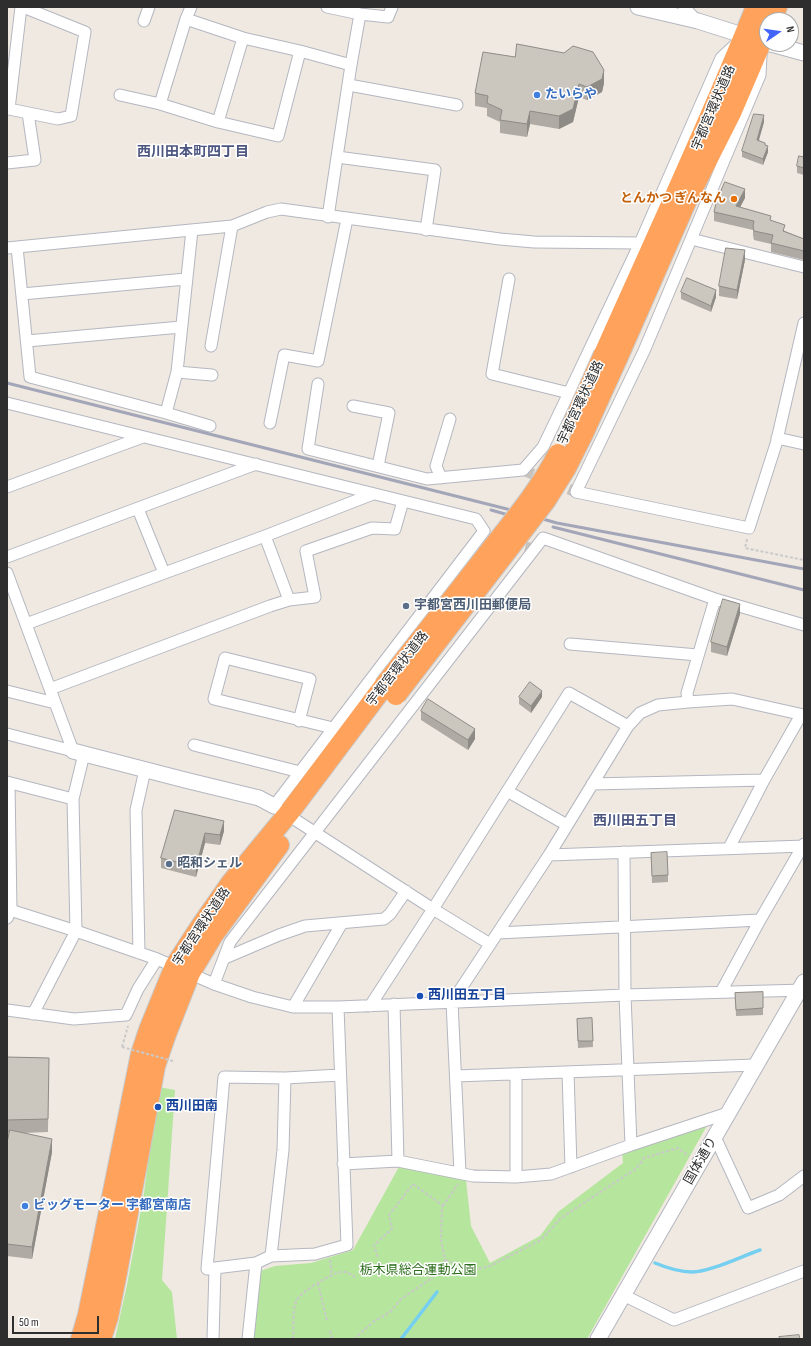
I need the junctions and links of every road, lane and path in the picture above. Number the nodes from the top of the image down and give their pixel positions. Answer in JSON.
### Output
{"nodes":[{"id":1,"x":22,"y":7,"type":"edge"},
{"id":2,"x":149,"y":7,"type":"edge"},
{"id":3,"x":190,"y":7,"type":"edge"},
{"id":4,"x":328,"y":7,"type":"edge"},
{"id":5,"x":392,"y":7,"type":"edge"},
{"id":6,"x":638,"y":7,"type":"edge"},
{"id":7,"x":684,"y":7,"type":"edge"},
{"id":8,"x":756,"y":7,"type":"edge"},
{"id":9,"x":360,"y":14,"type":"junction"},
{"id":10,"x":186,"y":19,"type":"junction"},
{"id":11,"x":698,"y":21,"type":"junction"},
{"id":12,"x":144,"y":22,"type":"dead end"},
{"id":13,"x":759,"y":23,"type":"edge"},
{"id":14,"x":243,"y":38,"type":"junction"},
{"id":15,"x":759,"y":38,"type":"edge"},
{"id":16,"x":759,"y":40,"type":"edge"},
{"id":17,"x":759,"y":44,"type":"edge"},
{"id":18,"x":300,"y":51,"type":"junction"},
{"id":19,"x":761,"y":52,"type":"edge"},
{"id":20,"x":351,"y":65,"type":"junction"},
{"id":21,"x":349,"y":85,"type":"junction"},
{"id":22,"x":120,"y":95,"type":"dead end"},
{"id":23,"x":160,"y":104,"type":"junction"},
{"id":24,"x":457,"y":105,"type":"dead end"},
{"id":25,"x":8,"y":109,"type":"edge"},
{"id":26,"x":28,"y":113,"type":"junction"},
{"id":27,"x":218,"y":122,"type":"junction"},
{"id":28,"x":337,"y":157,"type":"junction"},
{"id":29,"x":7,"y":163,"type":"edge"},
{"id":30,"x":328,"y":216,"type":"junction"},
{"id":31,"x":347,"y":219,"type":"junction"},
{"id":32,"x":232,"y":226,"type":"junction"},
{"id":33,"x":192,"y":230,"type":"junction"},
{"id":34,"x":426,"y":230,"type":"junction"},
{"id":35,"x":691,"y":239,"type":"junction"},
{"id":36,"x":640,"y":243,"type":"junction"},
{"id":37,"x":12,"y":247,"type":"edge"},
{"id":38,"x":804,"y":267,"type":"edge"},
{"id":39,"x":186,"y":279,"type":"junction"},
{"id":40,"x":509,"y":279,"type":"dead end"},
{"id":41,"x":22,"y":294,"type":"junction"},
{"id":42,"x":804,"y":324,"type":"edge"},
{"id":43,"x":181,"y":327,"type":"junction"},
{"id":44,"x":27,"y":341,"type":"junction"},
{"id":45,"x":211,"y":346,"type":"dead end"},
{"id":46,"x":801,"y":353,"type":"edge"},
{"id":47,"x":177,"y":372,"type":"junction"},
{"id":48,"x":212,"y":375,"type":"dead end"},
{"id":49,"x":318,"y":384,"type":"dead end"},
{"id":50,"x":569,"y":393,"type":"junction"},
{"id":51,"x":7,"y":403,"type":"edge"},
{"id":52,"x":353,"y":406,"type":"dead end"},
{"id":53,"x":166,"y":413,"type":"junction"},
{"id":54,"x":450,"y":419,"type":"dead end"},
{"id":55,"x":270,"y":423,"type":"dead end"},
{"id":56,"x":210,"y":426,"type":"dead end"},
{"id":57,"x":143,"y":436,"type":"junction"},
{"id":58,"x":777,"y":438,"type":"junction"},
{"id":59,"x":804,"y":444,"type":"edge"},
{"id":60,"x":256,"y":464,"type":"junction"},
{"id":61,"x":378,"y":466,"type":"junction"},
{"id":62,"x":440,"y":478,"type":"junction"},
{"id":63,"x":7,"y":487,"type":"edge"},
{"id":64,"x":373,"y":494,"type":"junction"},
{"id":65,"x":403,"y":501,"type":"junction"},
{"id":66,"x":138,"y":509,"type":"junction"},
{"id":67,"x":749,"y":528,"type":"junction"},
{"id":68,"x":265,"y":536,"type":"junction"},
{"id":69,"x":7,"y":557,"type":"edge"},
{"id":70,"x":804,"y":560,"type":"edge"},
{"id":71,"x":7,"y":573,"type":"edge"},
{"id":72,"x":164,"y":573,"type":"junction"},
{"id":73,"x":9,"y":586,"type":"edge"},
{"id":74,"x":714,"y":599,"type":"junction"},
{"id":75,"x":289,"y":600,"type":"junction"},
{"id":76,"x":26,"y":624,"type":"junction"},
{"id":77,"x":804,"y":625,"type":"edge"},
{"id":78,"x":570,"y":644,"type":"dead end"},
{"id":79,"x":698,"y":655,"type":"junction"},
{"id":80,"x":50,"y":690,"type":"junction"},
{"id":81,"x":7,"y":692,"type":"edge"},
{"id":82,"x":688,"y":702,"type":"junction"},
{"id":83,"x":56,"y":703,"type":"junction"},
{"id":84,"x":803,"y":715,"type":"edge"},
{"id":85,"x":299,"y":721,"type":"junction"},
{"id":86,"x":628,"y":726,"type":"junction"},
{"id":87,"x":333,"y":728,"type":"junction"},
{"id":88,"x":7,"y":734,"type":"edge"},
{"id":89,"x":194,"y":746,"type":"dead end"},
{"id":90,"x":78,"y":752,"type":"junction"},
{"id":91,"x":144,"y":770,"type":"junction"},
{"id":92,"x":300,"y":772,"type":"junction"},
{"id":93,"x":764,"y":780,"type":"junction"},
{"id":94,"x":8,"y":783,"type":"edge"},
{"id":95,"x":592,"y":784,"type":"junction"},
{"id":96,"x":506,"y":791,"type":"junction"},
{"id":97,"x":73,"y":799,"type":"junction"},
{"id":98,"x":286,"y":814,"type":"junction"},
{"id":99,"x":567,"y":825,"type":"junction"},
{"id":100,"x":315,"y":832,"type":"junction"},
{"id":101,"x":804,"y":846,"type":"edge"},
{"id":102,"x":729,"y":848,"type":"junction"},
{"id":103,"x":624,"y":852,"type":"junction"},
{"id":104,"x":549,"y":855,"type":"junction"},
{"id":105,"x":406,"y":891,"type":"junction"},
{"id":106,"x":433,"y":909,"type":"junction"},
{"id":107,"x":8,"y":912,"type":"edge"},
{"id":108,"x":760,"y":920,"type":"junction"},
{"id":109,"x":342,"y":923,"type":"junction"},
{"id":110,"x":625,"y":926,"type":"junction"},
{"id":111,"x":76,"y":931,"type":"junction"},
{"id":112,"x":498,"y":933,"type":"junction"},
{"id":113,"x":490,"y":944,"type":"junction"},
{"id":114,"x":139,"y":953,"type":"junction"},
{"id":115,"x":225,"y":958,"type":"junction"},
{"id":116,"x":174,"y":966,"type":"junction"},
{"id":117,"x":214,"y":984,"type":"junction"},
{"id":118,"x":803,"y":988,"type":"edge"},
{"id":119,"x":721,"y":992,"type":"junction"},
{"id":120,"x":625,"y":995,"type":"junction"},
{"id":121,"x":452,"y":1002,"type":"junction"},
{"id":122,"x":394,"y":1004,"type":"junction"},
{"id":123,"x":370,"y":1006,"type":"junction"},
{"id":124,"x":293,"y":1007,"type":"junction"},
{"id":125,"x":338,"y":1007,"type":"junction"},
{"id":126,"x":7,"y":1010,"type":"edge"},
{"id":127,"x":33,"y":1014,"type":"junction"},
{"id":128,"x":122,"y":1047,"type":"dead end"},
{"id":129,"x":173,"y":1061,"type":"dead end"},
{"id":130,"x":755,"y":1066,"type":"junction"},
{"id":131,"x":628,"y":1069,"type":"junction"},
{"id":132,"x":568,"y":1072,"type":"junction"},
{"id":133,"x":516,"y":1074,"type":"junction"},
{"id":134,"x":340,"y":1075,"type":"junction"},
{"id":135,"x":456,"y":1076,"type":"junction"},
{"id":136,"x":285,"y":1078,"type":"junction"},
{"id":137,"x":728,"y":1113,"type":"junction"},
{"id":138,"x":715,"y":1137,"type":"junction"},
{"id":139,"x":631,"y":1145,"type":"junction"},
{"id":140,"x":398,"y":1161,"type":"junction"},
{"id":141,"x":700,"y":1163,"type":"junction"},
{"id":142,"x":343,"y":1164,"type":"junction"},
{"id":143,"x":571,"y":1167,"type":"junction"},
{"id":144,"x":462,"y":1174,"type":"junction"},
{"id":145,"x":804,"y":1176,"type":"edge"},
{"id":146,"x":516,"y":1177,"type":"junction"},
{"id":147,"x":443,"y":1206,"type":"junction"},
{"id":148,"x":329,"y":1250,"type":"junction"},
{"id":149,"x":271,"y":1256,"type":"junction"},
{"id":150,"x":378,"y":1258,"type":"dead end"},
{"id":151,"x":444,"y":1260,"type":"junction"},
{"id":152,"x":256,"y":1263,"type":"junction"},
{"id":153,"x":215,"y":1268,"type":"junction"},
{"id":154,"x":804,"y":1271,"type":"edge"},
{"id":155,"x":332,"y":1275,"type":"junction"},
{"id":156,"x":355,"y":1278,"type":"dead end"},
{"id":157,"x":318,"y":1283,"type":"junction"},
{"id":158,"x":623,"y":1295,"type":"junction"},
{"id":159,"x":327,"y":1320,"type":"dead end"},
{"id":160,"x":330,"y":1331,"type":"dead end"},
{"id":161,"x":81,"y":1339,"type":"edge"},
{"id":162,"x":101,"y":1339,"type":"edge"},
{"id":163,"x":213,"y":1339,"type":"edge"},
{"id":164,"x":248,"y":1339,"type":"edge"},
{"id":165,"x":293,"y":1339,"type":"edge"},
{"id":166,"x":332,"y":1339,"type":"edge"},
{"id":167,"x":354,"y":1339,"type":"edge"},
{"id":168,"x":598,"y":1339,"type":"edge"}],
"edges":[{"from":1,"to":25,"type":"street"},
{"from":1,"to":26,"type":"street"},
{"from":2,"to":12,"type":"street"},
{"from":3,"to":10,"type":"street"},
{"from":4,"to":9,"type":"street"},
{"from":5,"to":9,"type":"street"},
{"from":6,"to":11,"type":"main road"},
{"from":7,"to":11,"type":"street"},
{"from":8,"to":13,"type":"highway","name":"宇都宮環状道路"},
{"from":9,"to":20,"type":"street"},
{"from":10,"to":14,"type":"street"},
{"from":10,"to":23,"type":"street"},
{"from":11,"to":15,"type":"main road"},
{"from":14,"to":18,"type":"street"},
{"from":14,"to":27,"type":"street"},
{"from":16,"to":36,"type":"street"},
{"from":17,"to":98,"type":"highway","name":"宇都宮環状道路","bridge":true},
{"from":18,"to":20,"type":"street"},
{"from":18,"to":27,"type":"street"},
{"from":19,"to":35,"type":"street"},
{"from":20,"to":21,"type":"street"},
{"from":21,"to":24,"type":"street"},
{"from":21,"to":28,"type":"street"},
{"from":22,"to":23,"type":"street"},
{"from":23,"to":27,"type":"street"},
{"from":25,"to":26,"type":"street"},
{"from":26,"to":29,"type":"street"},
{"from":28,"to":30,"type":"street"},
{"from":28,"to":34,"type":"street"},
{"from":30,"to":31,"type":"street"},
{"from":30,"to":32,"type":"street"},
{"from":31,"to":34,"type":"street"},
{"from":31,"to":55,"type":"street"},
{"from":32,"to":33,"type":"street"},
{"from":32,"to":45,"type":"street"},
{"from":33,"to":37,"type":"street"},
{"from":33,"to":39,"type":"street"},
{"from":34,"to":36,"type":"street"},
{"from":35,"to":38,"type":"street"},
{"from":35,"to":67,"type":"street"},
{"from":36,"to":50,"type":"street"},
{"from":37,"to":41,"type":"street"},
{"from":39,"to":41,"type":"street"},
{"from":39,"to":43,"type":"street"},
{"from":40,"to":50,"type":"street"},
{"from":41,"to":44,"type":"street"},
{"from":42,"to":46,"type":"street"},
{"from":43,"to":44,"type":"street"},
{"from":43,"to":47,"type":"street"},
{"from":44,"to":53,"type":"street"},
{"from":46,"to":58,"type":"street"},
{"from":47,"to":48,"type":"street"},
{"from":47,"to":53,"type":"street"},
{"from":49,"to":61,"type":"street"},
{"from":50,"to":62,"type":"street"},
{"from":51,"to":57,"type":"street"},
{"from":52,"to":61,"type":"street"},
{"from":53,"to":56,"type":"street"},
{"from":54,"to":62,"type":"street"},
{"from":57,"to":60,"type":"street"},
{"from":57,"to":63,"type":"street"},
{"from":58,"to":59,"type":"street"},
{"from":58,"to":67,"type":"street"},
{"from":60,"to":64,"type":"street"},
{"from":60,"to":66,"type":"street"},
{"from":61,"to":62,"type":"street"},
{"from":64,"to":65,"type":"street"},
{"from":64,"to":68,"type":"street"},
{"from":65,"to":75,"type":"street"},
{"from":65,"to":87,"type":"street"},
{"from":66,"to":69,"type":"street"},
{"from":66,"to":72,"type":"street"},
{"from":67,"to":70,"type":"path"},
{"from":68,"to":72,"type":"street"},
{"from":68,"to":75,"type":"street"},
{"from":71,"to":73,"type":"street"},
{"from":72,"to":76,"type":"street"},
{"from":73,"to":76,"type":"street"},
{"from":74,"to":77,"type":"street"},
{"from":74,"to":79,"type":"street"},
{"from":74,"to":100,"type":"street"},
{"from":75,"to":80,"type":"street"},
{"from":76,"to":80,"type":"street"},
{"from":78,"to":79,"type":"street"},
{"from":79,"to":82,"type":"street"},
{"from":80,"to":83,"type":"street"},
{"from":81,"to":83,"type":"street"},
{"from":82,"to":84,"type":"street"},
{"from":82,"to":86,"type":"street"},
{"from":83,"to":90,"type":"street"},
{"from":84,"to":93,"type":"street"},
{"from":85,"to":85,"type":"street"},
{"from":85,"to":87,"type":"street"},
{"from":86,"to":95,"type":"street"},
{"from":86,"to":96,"type":"street"},
{"from":87,"to":92,"type":"street"},
{"from":88,"to":90,"type":"street"},
{"from":89,"to":92,"type":"street"},
{"from":90,"to":91,"type":"main road"},
{"from":90,"to":97,"type":"street"},
{"from":91,"to":98,"type":"main road"},
{"from":91,"to":114,"type":"street"},
{"from":92,"to":98,"type":"street"},
{"from":93,"to":95,"type":"street"},
{"from":93,"to":102,"type":"street"},
{"from":94,"to":97,"type":"street"},
{"from":94,"to":107,"type":"street"},
{"from":95,"to":99,"type":"street"},
{"from":96,"to":99,"type":"street"},
{"from":96,"to":106,"type":"street"},
{"from":97,"to":111,"type":"street"},
{"from":98,"to":100,"type":"street"},
{"from":98,"to":116,"type":"highway","name":"宇都宮環状道路"},
{"from":99,"to":104,"type":"street"},
{"from":100,"to":105,"type":"street"},
{"from":100,"to":115,"type":"street"},
{"from":101,"to":102,"type":"street"},
{"from":101,"to":108,"type":"street"},
{"from":102,"to":103,"type":"street"},
{"from":103,"to":104,"type":"street"},
{"from":103,"to":110,"type":"street"},
{"from":104,"to":112,"type":"street"},
{"from":105,"to":106,"type":"street"},
{"from":105,"to":109,"type":"street"},
{"from":106,"to":113,"type":"street"},
{"from":106,"to":123,"type":"street"},
{"from":107,"to":111,"type":"street"},
{"from":108,"to":110,"type":"street"},
{"from":108,"to":119,"type":"street"},
{"from":109,"to":115,"type":"street"},
{"from":109,"to":124,"type":"street"},
{"from":110,"to":112,"type":"street"},
{"from":110,"to":120,"type":"street"},
{"from":111,"to":114,"type":"street"},
{"from":111,"to":127,"type":"street"},
{"from":112,"to":113,"type":"street"},
{"from":113,"to":121,"type":"street"},
{"from":114,"to":116,"type":"street"},
{"from":115,"to":117,"type":"street"},
{"from":116,"to":117,"type":"street"},
{"from":116,"to":127,"type":"street"},
{"from":116,"to":161,"type":"highway","name":"宇都宮環状道路"},
{"from":116,"to":162,"type":"highway","name":"宇都宮環状道路"},
{"from":117,"to":124,"type":"street"},
{"from":118,"to":119,"type":"street"},
{"from":118,"to":130,"type":"main road","name":"国体通り"},
{"from":119,"to":120,"type":"street"},
{"from":120,"to":121,"type":"street"},
{"from":120,"to":131,"type":"street"},
{"from":121,"to":122,"type":"street"},
{"from":121,"to":135,"type":"street"},
{"from":122,"to":123,"type":"street"},
{"from":122,"to":140,"type":"street"},
{"from":123,"to":125,"type":"street"},
{"from":124,"to":125,"type":"street"},
{"from":125,"to":134,"type":"street"},
{"from":126,"to":127,"type":"street"},
{"from":128,"to":129,"type":"path","bridge":true},
{"from":130,"to":131,"type":"street"},
{"from":130,"to":137,"type":"main road","name":"国体通り"},
{"from":131,"to":132,"type":"street"},
{"from":131,"to":139,"type":"street"},
{"from":132,"to":133,"type":"street"},
{"from":132,"to":143,"type":"street"},
{"from":133,"to":135,"type":"street"},
{"from":133,"to":146,"type":"street"},
{"from":134,"to":136,"type":"street"},
{"from":134,"to":142,"type":"street"},
{"from":135,"to":144,"type":"street"},
{"from":136,"to":149,"type":"street"},
{"from":136,"to":153,"type":"street"},
{"from":137,"to":138,"type":"main road","name":"国体通り"},
{"from":137,"to":139,"type":"street"},
{"from":138,"to":141,"type":"main road","name":"国体通り"},
{"from":138,"to":145,"type":"street"},
{"from":139,"to":143,"type":"street"},
{"from":140,"to":142,"type":"street"},
{"from":140,"to":144,"type":"street"},
{"from":141,"to":151,"type":"path"},
{"from":141,"to":158,"type":"main road","name":"国体通り"},
{"from":142,"to":148,"type":"street"},
{"from":143,"to":146,"type":"street"},
{"from":144,"to":146,"type":"street"},
{"from":144,"to":147,"type":"path"},
{"from":147,"to":150,"type":"path"},
{"from":147,"to":151,"type":"path"},
{"from":148,"to":149,"type":"street"},
{"from":148,"to":155,"type":"path"},
{"from":149,"to":152,"type":"street"},
{"from":151,"to":167,"type":"path"},
{"from":152,"to":153,"type":"street"},
{"from":152,"to":164,"type":"street"},
{"from":153,"to":163,"type":"street"},
{"from":154,"to":158,"type":"street"},
{"from":155,"to":156,"type":"path"},
{"from":155,"to":157,"type":"path"},
{"from":157,"to":159,"type":"path"},
{"from":157,"to":165,"type":"path"},
{"from":158,"to":168,"type":"main road","name":"国体通り"},
{"from":160,"to":166,"type":"path"}]}
